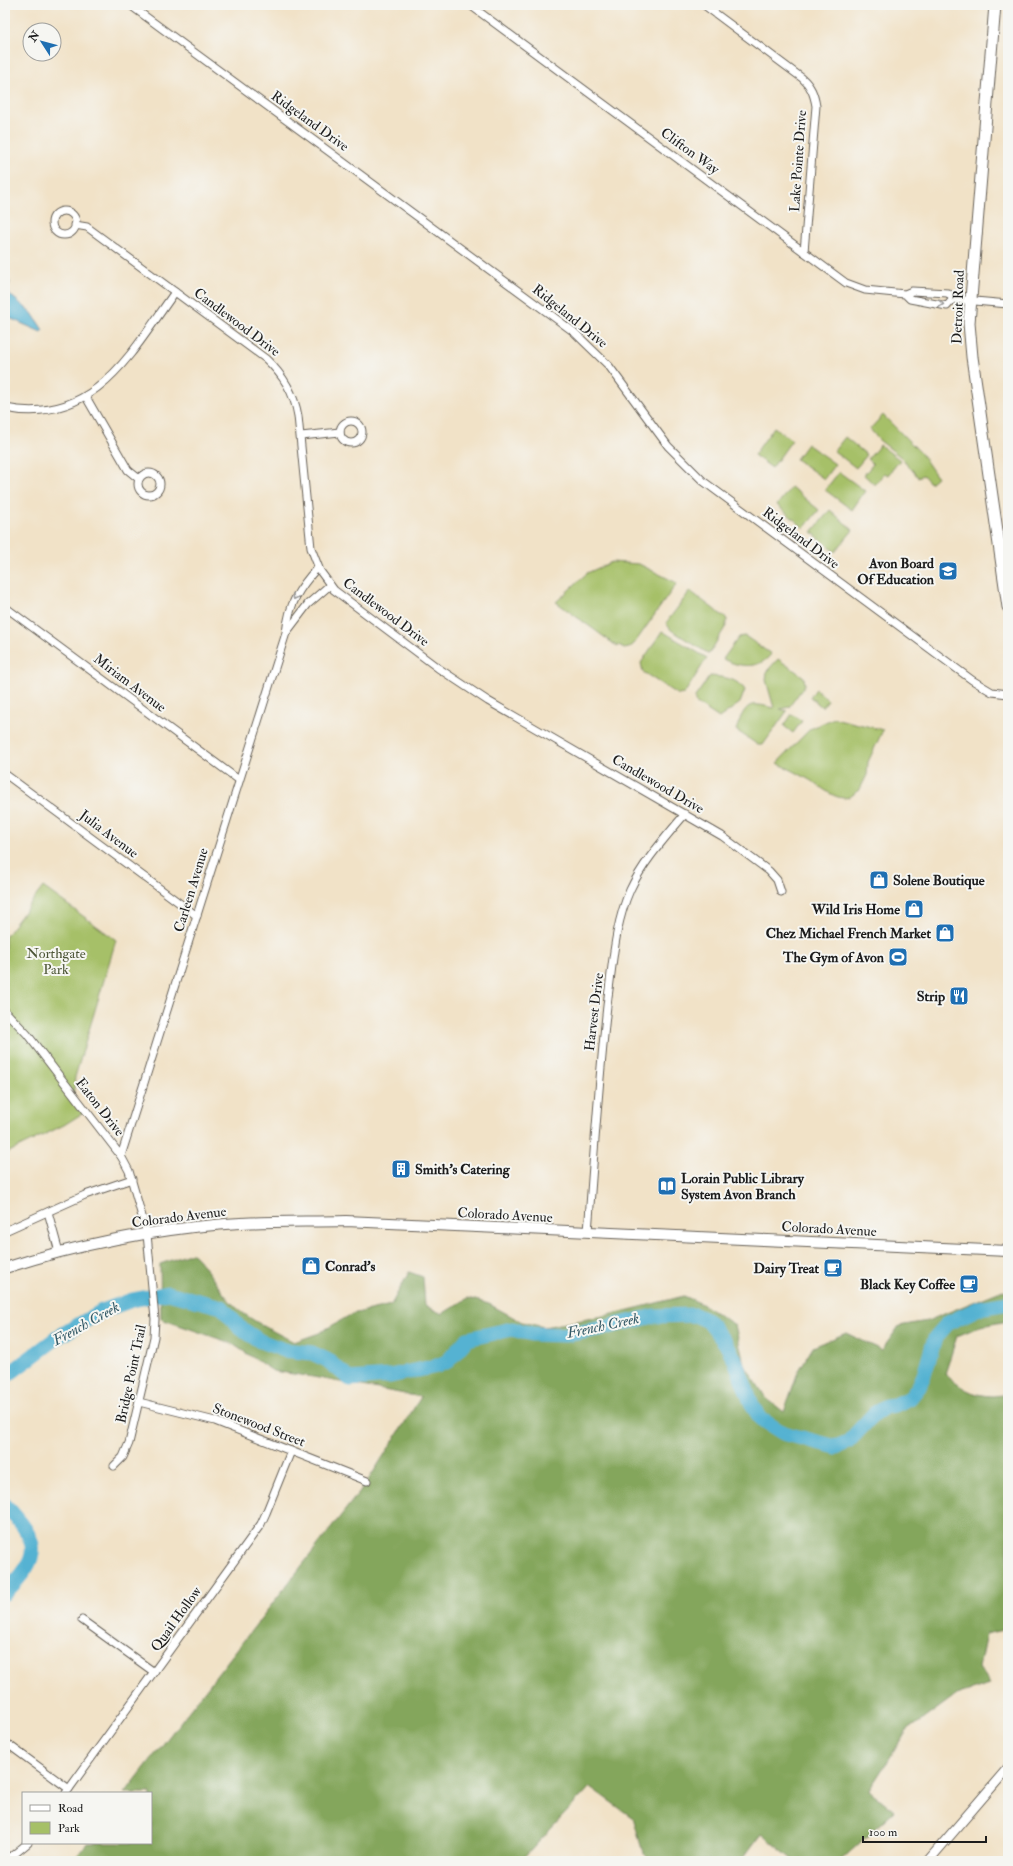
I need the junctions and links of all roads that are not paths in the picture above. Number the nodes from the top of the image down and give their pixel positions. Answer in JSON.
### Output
{"nodes":[{"id":1,"x":130,"y":5,"type":"edge"},
{"id":2,"x":470,"y":5,"type":"edge"},
{"id":3,"x":704,"y":5,"type":"edge"},
{"id":4,"x":995,"y":5,"type":"edge"},
{"id":5,"x":76,"y":225,"type":"dead end"},
{"id":6,"x":804,"y":252,"type":"junction"},
{"id":7,"x":175,"y":292,"type":"junction"},
{"id":8,"x":905,"y":294,"type":"junction"},
{"id":9,"x":953,"y":299,"type":"junction"},
{"id":10,"x":971,"y":301,"type":"junction"},
{"id":11,"x":1008,"y":304,"type":"edge"},
{"id":12,"x":86,"y":397,"type":"junction"},
{"id":13,"x":5,"y":408,"type":"edge"},
{"id":14,"x":340,"y":432,"type":"dead end"},
{"id":15,"x":301,"y":436,"type":"junction"},
{"id":16,"x":139,"y":479,"type":"dead end"},
{"id":17,"x":318,"y":567,"type":"junction"},
{"id":18,"x":330,"y":585,"type":"junction"},
{"id":19,"x":5,"y":607,"type":"edge"},
{"id":20,"x":1008,"y":607,"type":"edge"},
{"id":21,"x":286,"y":633,"type":"junction"},
{"id":22,"x":1008,"y":694,"type":"edge"},
{"id":23,"x":5,"y":774,"type":"edge"},
{"id":24,"x":239,"y":780,"type":"junction"},
{"id":25,"x":684,"y":814,"type":"junction"},
{"id":26,"x":781,"y":892,"type":"dead end"},
{"id":27,"x":197,"y":916,"type":"junction"},
{"id":28,"x":5,"y":1011,"type":"edge"},
{"id":29,"x":121,"y":1156,"type":"junction"},
{"id":30,"x":132,"y":1179,"type":"junction"},
{"id":31,"x":48,"y":1212,"type":"junction"},
{"id":32,"x":5,"y":1231,"type":"edge"},
{"id":33,"x":588,"y":1232,"type":"junction"},
{"id":34,"x":147,"y":1234,"type":"junction"},
{"id":35,"x":1008,"y":1251,"type":"edge"},
{"id":36,"x":59,"y":1252,"type":"junction"},
{"id":37,"x":5,"y":1268,"type":"edge"},
{"id":38,"x":139,"y":1402,"type":"junction"},
{"id":39,"x":291,"y":1451,"type":"junction"},
{"id":40,"x":114,"y":1466,"type":"dead end"},
{"id":41,"x":367,"y":1482,"type":"dead end"},
{"id":42,"x":82,"y":1620,"type":"dead end"},
{"id":43,"x":154,"y":1672,"type":"junction"},
{"id":44,"x":5,"y":1742,"type":"edge"},
{"id":45,"x":1008,"y":1768,"type":"edge"},
{"id":46,"x":67,"y":1791,"type":"edge"},
{"id":47,"x":27,"y":1844,"type":"edge"},
{"id":48,"x":5,"y":1860,"type":"edge"},
{"id":49,"x":928,"y":1861,"type":"edge"}],
"edges":[{"from":1,"to":22,"type":"street","name":"Ridgeland Drive"},
{"from":2,"to":6,"type":"street","name":"Clifton Way"},
{"from":3,"to":6,"type":"street","name":"Lake Pointe Drive"},
{"from":4,"to":10,"type":"main road","name":"Detroit Road"},
{"from":5,"to":7,"type":"street","name":"Candlewood Drive"},
{"from":6,"to":8,"type":"street","name":"Clifton Way"},
{"from":7,"to":12,"type":"street"},
{"from":7,"to":15,"type":"street","name":"Candlewood Drive"},
{"from":8,"to":9,"type":"street","name":"Clifton Way"},
{"from":8,"to":9,"type":"street","name":"Clifton Way","one_way":true},
{"from":9,"to":10,"type":"street","name":"Clifton Way"},
{"from":10,"to":11,"type":"street","name":"Clifton Way"},
{"from":10,"to":20,"type":"main road","name":"Detroit Road"},
{"from":12,"to":13,"type":"street"},
{"from":12,"to":16,"type":"street"},
{"from":14,"to":15,"type":"street"},
{"from":15,"to":17,"type":"street","name":"Candlewood Drive"},
{"from":17,"to":18,"type":"street","name":"Candlewood Drive"},
{"from":17,"to":21,"type":"street","name":"Carleen Avenue","one_way":true},
{"from":18,"to":21,"type":"street","name":"Carleen Avenue"},
{"from":18,"to":25,"type":"street","name":"Candlewood Drive"},
{"from":19,"to":24,"type":"street","name":"Miriam Avenue"},
{"from":21,"to":24,"type":"street","name":"Carleen Avenue"},
{"from":23,"to":27,"type":"street","name":"Julia Avenue"},
{"from":24,"to":27,"type":"street","name":"Carleen Avenue"},
{"from":25,"to":26,"type":"street","name":"Candlewood Drive"},
{"from":25,"to":33,"type":"street","name":"Harvest Drive"},
{"from":27,"to":29,"type":"street","name":"Carleen Avenue"},
{"from":28,"to":29,"type":"street","name":"Eaton Drive"},
{"from":29,"to":30,"type":"street","name":"Eaton Drive"},
{"from":30,"to":31,"type":"street"},
{"from":30,"to":34,"type":"street","name":"Eaton Drive"},
{"from":31,"to":32,"type":"street"},
{"from":31,"to":36,"type":"street"},
{"from":33,"to":34,"type":"main road","name":"Colorado Avenue"},
{"from":33,"to":35,"type":"main road","name":"Colorado Avenue"},
{"from":34,"to":36,"type":"main road","name":"Colorado Avenue"},
{"from":34,"to":38,"type":"street","name":"Bridge Point Trail"},
{"from":36,"to":37,"type":"main road","name":"Colorado Avenue"},
{"from":38,"to":39,"type":"street","name":"Stonewood Street"},
{"from":38,"to":40,"type":"street","name":"Bridge Point Trail"},
{"from":39,"to":41,"type":"street","name":"Stonewood Street"},
{"from":39,"to":43,"type":"street","name":"Quail Hollow"},
{"from":42,"to":43,"type":"street"},
{"from":43,"to":46,"type":"street","name":"Quail Hollow"},
{"from":44,"to":46,"type":"street"},
{"from":45,"to":49,"type":"street"},
{"from":47,"to":48,"type":"street"}]}
